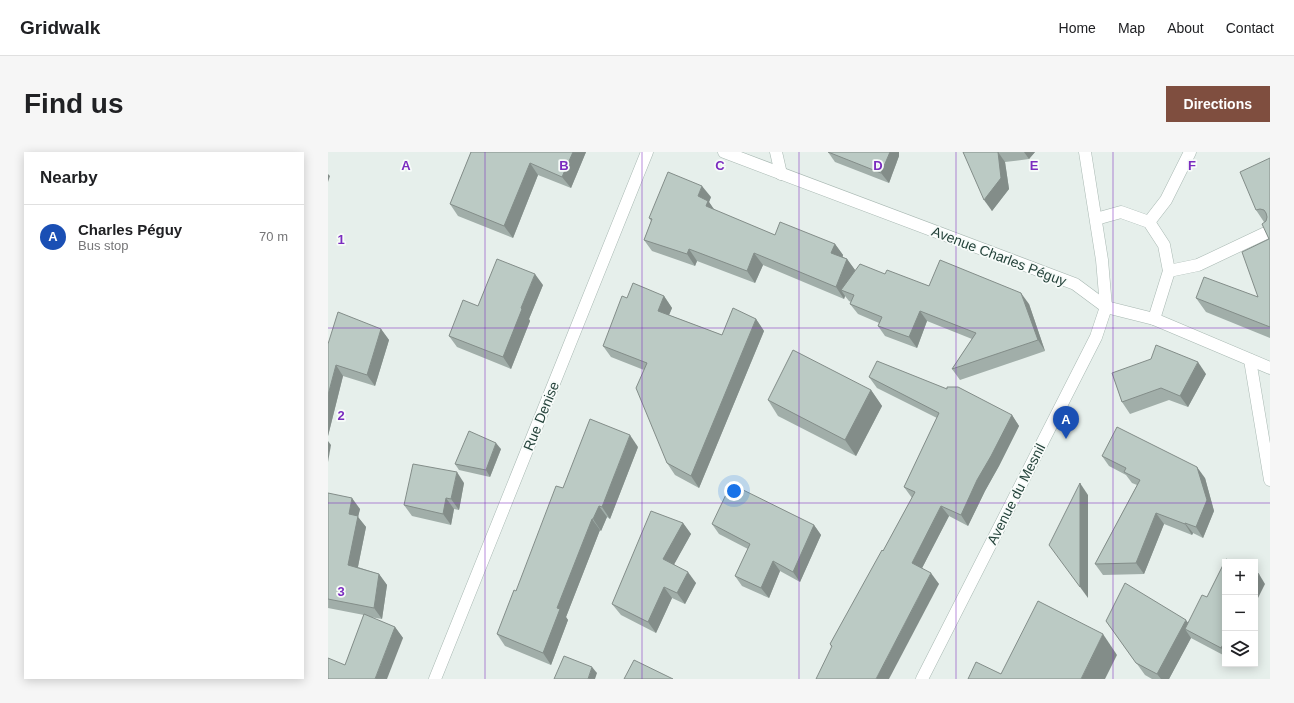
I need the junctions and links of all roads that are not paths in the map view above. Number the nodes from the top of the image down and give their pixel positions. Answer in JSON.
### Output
{"nodes":[{"id":1,"x":647,"y":152,"type":"edge"},
{"id":2,"x":724,"y":152,"type":"edge"},
{"id":3,"x":776,"y":152,"type":"edge"},
{"id":4,"x":1085,"y":152,"type":"edge"},
{"id":5,"x":1190,"y":152,"type":"edge"},
{"id":6,"x":781,"y":174,"type":"junction"},
{"id":7,"x":1096,"y":219,"type":"junction"},
{"id":8,"x":1149,"y":222,"type":"junction"},
{"id":9,"x":1270,"y":231,"type":"edge"},
{"id":10,"x":1169,"y":271,"type":"junction"},
{"id":11,"x":1106,"y":307,"type":"junction"},
{"id":12,"x":1154,"y":319,"type":"junction"},
{"id":13,"x":1250,"y":360,"type":"junction"},
{"id":14,"x":1270,"y":368,"type":"edge"},
{"id":15,"x":1270,"y":480,"type":"edge"},
{"id":16,"x":435,"y":679,"type":"edge"},
{"id":17,"x":922,"y":679,"type":"edge"}],
"edges":[{"from":1,"to":16,"type":"street","name":"Rue Denise"},
{"from":2,"to":6,"type":"street","name":"Avenue Charles Péguy"},
{"from":3,"to":6,"type":"street"},
{"from":4,"to":7,"type":"street"},
{"from":5,"to":8,"type":"street"},
{"from":6,"to":11,"type":"street","name":"Avenue Charles Péguy"},
{"from":7,"to":8,"type":"street"},
{"from":7,"to":11,"type":"street"},
{"from":8,"to":10,"type":"street"},
{"from":9,"to":10,"type":"street"},
{"from":10,"to":12,"type":"street"},
{"from":11,"to":12,"type":"street","name":"Avenue Charles Péguy"},
{"from":11,"to":17,"type":"street","name":"Avenue du Mesnil"},
{"from":12,"to":13,"type":"street","name":"Avenue Charles Péguy"},
{"from":13,"to":14,"type":"street","name":"Avenue Charles Péguy"},
{"from":13,"to":15,"type":"street"}]}
